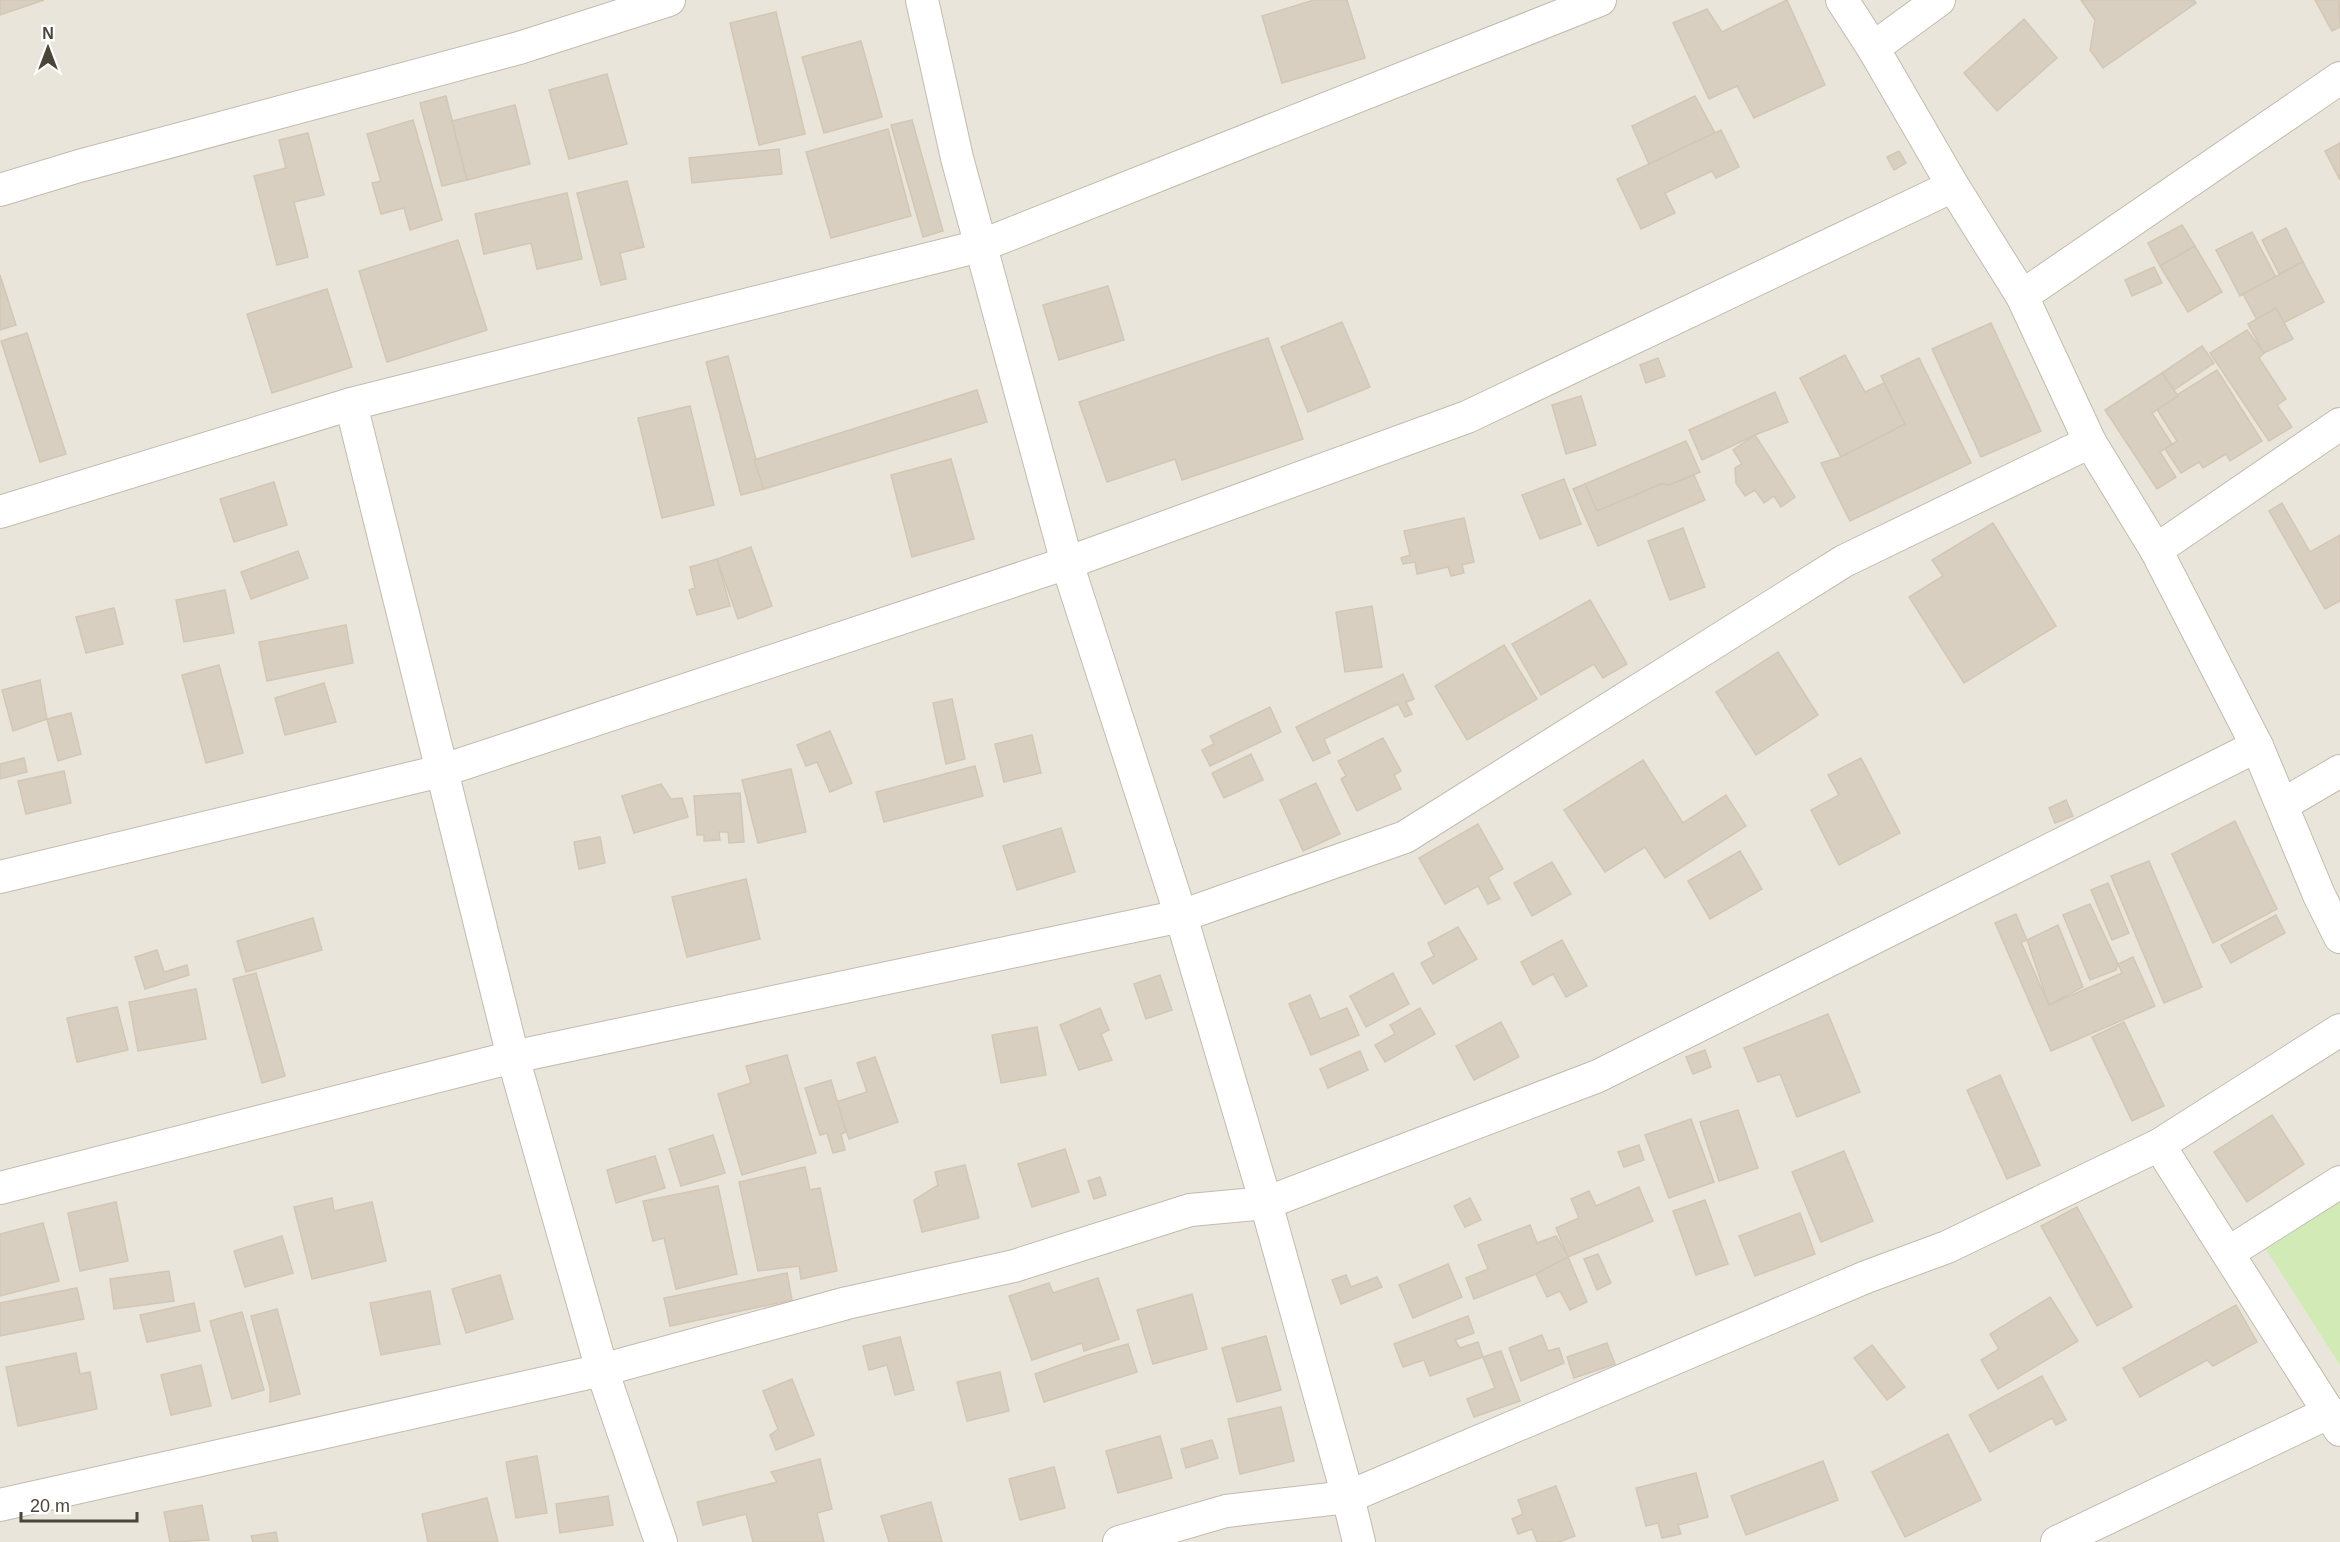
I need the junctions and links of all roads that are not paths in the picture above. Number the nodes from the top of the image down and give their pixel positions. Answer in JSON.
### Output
{"nodes":[{"id":1,"x":669,"y":0,"type":"edge"},
{"id":2,"x":922,"y":0,"type":"edge"},
{"id":3,"x":1600,"y":0,"type":"edge"},
{"id":4,"x":1842,"y":0,"type":"edge"},
{"id":5,"x":1939,"y":0,"type":"edge"},
{"id":6,"x":1873,"y":48,"type":"junction"},
{"id":7,"x":2340,"y":78,"type":"edge"},
{"id":8,"x":1953,"y":186,"type":"junction"},
{"id":9,"x":0,"y":190,"type":"edge"},
{"id":10,"x":980,"y":246,"type":"junction"},
{"id":11,"x":2022,"y":296,"type":"junction"},
{"id":12,"x":351,"y":404,"type":"junction"},
{"id":13,"x":2340,"y":424,"type":"edge"},
{"id":14,"x":2090,"y":442,"type":"junction"},
{"id":15,"x":0,"y":512,"type":"edge"},
{"id":16,"x":2156,"y":550,"type":"junction"},
{"id":17,"x":1066,"y":563,"type":"junction"},
{"id":18,"x":2257,"y":746,"type":"junction"},
{"id":19,"x":441,"y":771,"type":"junction"},
{"id":20,"x":2340,"y":771,"type":"edge"},
{"id":21,"x":2282,"y":805,"type":"junction"},
{"id":22,"x":0,"y":877,"type":"edge"},
{"id":23,"x":1181,"y":916,"type":"junction"},
{"id":24,"x":2340,"y":937,"type":"edge"},
{"id":25,"x":2340,"y":1030,"type":"edge"},
{"id":26,"x":513,"y":1057,"type":"junction"},
{"id":27,"x":2159,"y":1145,"type":"junction"},
{"id":28,"x":2340,"y":1182,"type":"edge"},
{"id":29,"x":0,"y":1188,"type":"edge"},
{"id":30,"x":1266,"y":1203,"type":"junction"},
{"id":31,"x":2228,"y":1253,"type":"junction"},
{"id":32,"x":602,"y":1370,"type":"junction"},
{"id":33,"x":2335,"y":1421,"type":"edge"},
{"id":34,"x":1348,"y":1497,"type":"junction"},
{"id":35,"x":0,"y":1505,"type":"edge"},
{"id":36,"x":661,"y":1542,"type":"edge"},
{"id":37,"x":1119,"y":1542,"type":"edge"},
{"id":38,"x":1359,"y":1542,"type":"edge"},
{"id":39,"x":2056,"y":1542,"type":"edge"}],
"edges":[{"from":1,"to":9,"type":"street"},
{"from":2,"to":10,"type":"street"},
{"from":3,"to":10,"type":"street"},
{"from":4,"to":6,"type":"street"},
{"from":5,"to":6,"type":"street"},
{"from":6,"to":8,"type":"street"},
{"from":7,"to":11,"type":"street"},
{"from":8,"to":11,"type":"street"},
{"from":8,"to":17,"type":"street"},
{"from":10,"to":12,"type":"street"},
{"from":10,"to":17,"type":"street"},
{"from":11,"to":14,"type":"street"},
{"from":12,"to":15,"type":"street"},
{"from":12,"to":19,"type":"street"},
{"from":13,"to":16,"type":"street"},
{"from":14,"to":16,"type":"street"},
{"from":14,"to":23,"type":"street"},
{"from":16,"to":18,"type":"street"},
{"from":17,"to":19,"type":"street"},
{"from":17,"to":23,"type":"street"},
{"from":18,"to":21,"type":"street"},
{"from":18,"to":30,"type":"street"},
{"from":19,"to":22,"type":"street"},
{"from":19,"to":26,"type":"street"},
{"from":20,"to":21,"type":"street"},
{"from":21,"to":24,"type":"street"},
{"from":23,"to":26,"type":"street"},
{"from":23,"to":30,"type":"street"},
{"from":25,"to":27,"type":"street"},
{"from":26,"to":29,"type":"street"},
{"from":26,"to":32,"type":"street"},
{"from":27,"to":31,"type":"street"},
{"from":27,"to":34,"type":"street"},
{"from":28,"to":31,"type":"street"},
{"from":30,"to":32,"type":"street"},
{"from":30,"to":34,"type":"street"},
{"from":31,"to":33,"type":"street"},
{"from":32,"to":35,"type":"street"},
{"from":32,"to":36,"type":"street"},
{"from":33,"to":39,"type":"street"},
{"from":34,"to":37,"type":"street"},
{"from":34,"to":38,"type":"street"}]}
